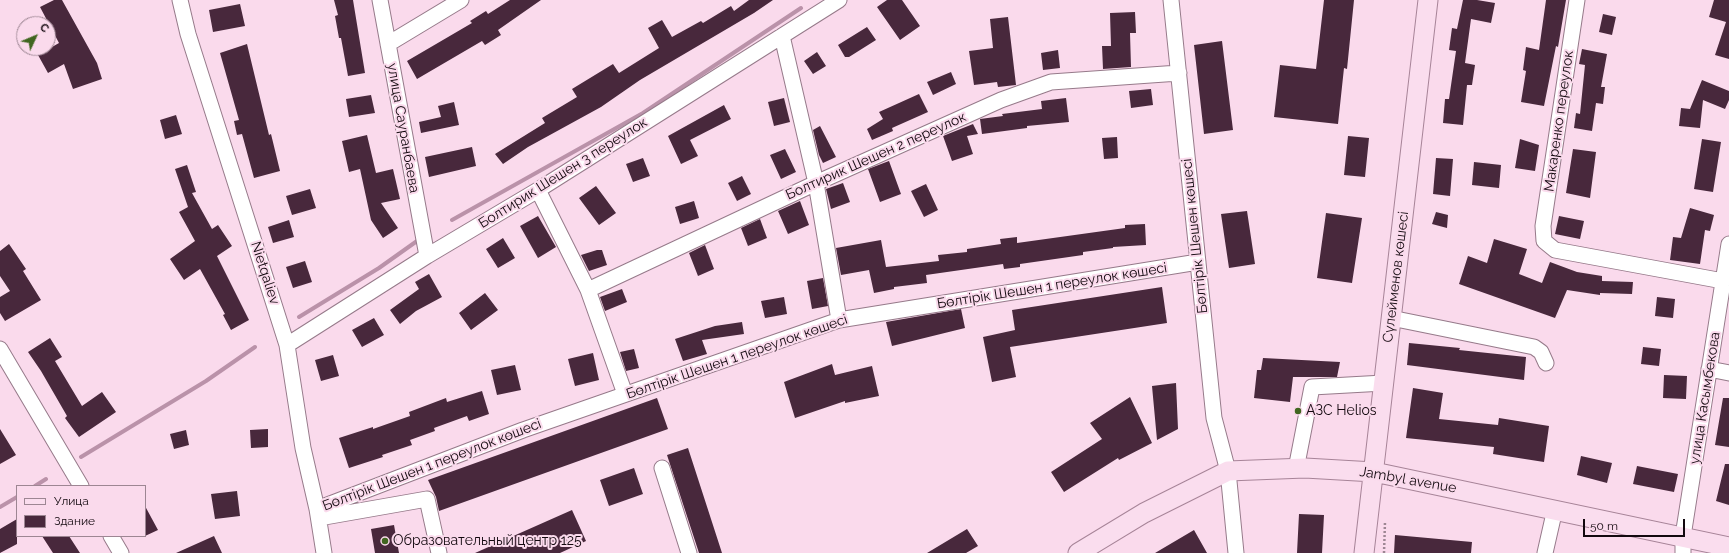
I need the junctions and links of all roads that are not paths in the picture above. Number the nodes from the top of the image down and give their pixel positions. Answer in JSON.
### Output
{"nodes":[{"id":1,"x":180,"y":0,"type":"edge"},
{"id":2,"x":380,"y":0,"type":"edge"},
{"id":3,"x":461,"y":0,"type":"edge"},
{"id":4,"x":1171,"y":0,"type":"edge"},
{"id":5,"x":1428,"y":0,"type":"edge"},
{"id":6,"x":1577,"y":0,"type":"edge"},
{"id":7,"x":830,"y":2,"type":"edge"},
{"id":8,"x":782,"y":36,"type":"junction"},
{"id":9,"x":388,"y":44,"type":"junction"},
{"id":10,"x":1179,"y":73,"type":"junction"},
{"id":11,"x":816,"y":183,"type":"junction"},
{"id":12,"x":538,"y":190,"type":"junction"},
{"id":13,"x":1729,"y":244,"type":"edge"},
{"id":14,"x":427,"y":256,"type":"junction"},
{"id":15,"x":1198,"y":262,"type":"junction"},
{"id":16,"x":1723,"y":281,"type":"junction"},
{"id":17,"x":588,"y":290,"type":"junction"},
{"id":18,"x":1392,"y":318,"type":"junction"},
{"id":19,"x":839,"y":320,"type":"junction"},
{"id":20,"x":287,"y":345,"type":"junction"},
{"id":21,"x":0,"y":349,"type":"edge"},
{"id":22,"x":1546,"y":363,"type":"dead end"},
{"id":23,"x":1709,"y":369,"type":"junction"},
{"id":24,"x":1729,"y":372,"type":"edge"},
{"id":25,"x":1384,"y":383,"type":"junction"},
{"id":26,"x":625,"y":394,"type":"junction"},
{"id":27,"x":662,"y":468,"type":"dead end"},
{"id":28,"x":1296,"y":469,"type":"junction"},
{"id":29,"x":1228,"y":471,"type":"junction"},
{"id":30,"x":1374,"y":472,"type":"junction"},
{"id":31,"x":80,"y":485,"type":"edge"},
{"id":32,"x":1555,"y":509,"type":"junction"},
{"id":33,"x":318,"y":514,"type":"junction"},
{"id":34,"x":112,"y":537,"type":"edge"},
{"id":35,"x":1683,"y":545,"type":"edge"},
{"id":36,"x":1729,"y":547,"type":"edge"},
{"id":37,"x":121,"y":553,"type":"edge"},
{"id":38,"x":324,"y":553,"type":"edge"},
{"id":39,"x":439,"y":553,"type":"edge"},
{"id":40,"x":689,"y":553,"type":"edge"},
{"id":41,"x":1078,"y":553,"type":"edge"},
{"id":42,"x":1236,"y":553,"type":"edge"},
{"id":43,"x":1364,"y":553,"type":"edge"},
{"id":44,"x":1545,"y":553,"type":"edge"}],
"edges":[{"from":1,"to":20,"type":"street","name":"Nietqaliev"},
{"from":2,"to":9,"type":"street","name":"улица Сауранбаева"},
{"from":3,"to":9,"type":"street"},
{"from":4,"to":10,"type":"street","name":"Бөлтірік Шешен көшесі"},
{"from":5,"to":18,"type":"main road","name":"Сүлейменов көшесі"},
{"from":6,"to":16,"type":"street","name":"Макаренко переулок"},
{"from":7,"to":8,"type":"street","name":"Болтирик Шешен 3 переулок"},
{"from":8,"to":11,"type":"street"},
{"from":8,"to":12,"type":"street","name":"Болтирик Шешен 3 переулок"},
{"from":9,"to":14,"type":"street","name":"улица Сауранбаева"},
{"from":10,"to":11,"type":"street","name":"Болтирик Шешен 2 переулок"},
{"from":10,"to":15,"type":"street","name":"Бөлтірік Шешен көшесі"},
{"from":11,"to":17,"type":"street","name":"Болтирик Шешен 2 переулок"},
{"from":11,"to":19,"type":"street"},
{"from":12,"to":14,"type":"street","name":"Болтирик Шешен 3 переулок"},
{"from":12,"to":17,"type":"street"},
{"from":13,"to":16,"type":"street","name":"улица Касымбекова"},
{"from":14,"to":20,"type":"street","name":"Болтирик Шешен 3 переулок"},
{"from":15,"to":19,"type":"street","name":"Бөлтірік Шешен 1 переулок көшесі"},
{"from":15,"to":29,"type":"street","name":"Бөлтірік Шешен көшесі"},
{"from":16,"to":23,"type":"street","name":"улица Касымбекова"},
{"from":17,"to":26,"type":"street"},
{"from":18,"to":22,"type":"street"},
{"from":18,"to":25,"type":"main road","name":"Сүлейменов көшесі"},
{"from":19,"to":26,"type":"street","name":"Бөлтірік Шешен 1 переулок көшесі"},
{"from":20,"to":33,"type":"street","name":"Nietqaliev"},
{"from":21,"to":31,"type":"street"},
{"from":23,"to":24,"type":"street"},
{"from":23,"to":35,"type":"street","name":"улица Касымбекова"},
{"from":25,"to":28,"type":"street"},
{"from":25,"to":30,"type":"main road","name":"Сүлейменов көшесі"},
{"from":26,"to":33,"type":"street","name":"Бөлтірік Шешен 1 переулок көшесі"},
{"from":27,"to":40,"type":"street"},
{"from":28,"to":29,"type":"main road","name":"Jambyl avenue"},
{"from":28,"to":30,"type":"main road","name":"Jambyl avenue"},
{"from":29,"to":41,"type":"main road","name":"Jambyl avenue"},
{"from":29,"to":42,"type":"street","name":"Бөлтірік Шешен көшесі"},
{"from":30,"to":32,"type":"main road","name":"Jambyl avenue"},
{"from":30,"to":43,"type":"main road","name":"Сүлейменов көшесі"},
{"from":32,"to":35,"type":"main road","name":"Jambyl avenue"},
{"from":32,"to":44,"type":"street"},
{"from":33,"to":38,"type":"street","name":"Nietqaliev"},
{"from":33,"to":39,"type":"street"},
{"from":34,"to":37,"type":"street"},
{"from":35,"to":36,"type":"main road","name":"Jambyl avenue"}]}
